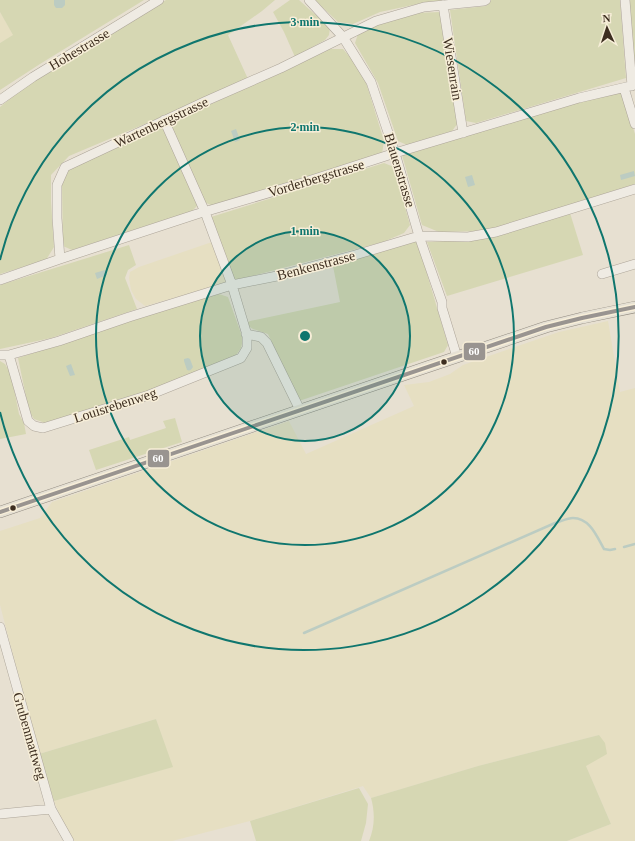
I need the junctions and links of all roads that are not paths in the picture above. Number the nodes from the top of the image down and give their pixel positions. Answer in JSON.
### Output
{"nodes":[{"id":1,"x":159,"y":0,"type":"edge"},
{"id":2,"x":309,"y":0,"type":"edge"},
{"id":3,"x":486,"y":0,"type":"edge"},
{"id":4,"x":625,"y":0,"type":"edge"},
{"id":5,"x":443,"y":5,"type":"junction"},
{"id":6,"x":343,"y":36,"type":"junction"},
{"id":7,"x":630,"y":86,"type":"edge"},
{"id":8,"x":0,"y":100,"type":"edge"},
{"id":9,"x":164,"y":120,"type":"junction"},
{"id":10,"x":635,"y":124,"type":"edge"},
{"id":11,"x":463,"y":133,"type":"junction"},
{"id":12,"x":395,"y":153,"type":"junction"},
{"id":13,"x":635,"y":189,"type":"edge"},
{"id":14,"x":205,"y":212,"type":"junction"},
{"id":15,"x":419,"y":236,"type":"junction"},
{"id":16,"x":60,"y":259,"type":"junction"},
{"id":17,"x":635,"y":264,"type":"edge"},
{"id":18,"x":602,"y":274,"type":"dead end"},
{"id":19,"x":0,"y":280,"type":"edge"},
{"id":20,"x":232,"y":285,"type":"junction"},
{"id":21,"x":635,"y":307,"type":"edge"},
{"id":22,"x":246,"y":334,"type":"junction"},
{"id":23,"x":4,"y":355,"type":"edge"},
{"id":24,"x":457,"y":357,"type":"junction"},
{"id":25,"x":300,"y":410,"type":"junction"},
{"id":26,"x":0,"y":512,"type":"edge"},
{"id":27,"x":0,"y":627,"type":"edge"},
{"id":28,"x":51,"y":809,"type":"junction"},
{"id":29,"x":0,"y":814,"type":"edge"},
{"id":30,"x":69,"y":841,"type":"edge"}],
"edges":[{"from":1,"to":8,"type":"street","name":"Hohestrasse"},
{"from":2,"to":6,"type":"street","name":"Blauenstrasse"},
{"from":3,"to":5,"type":"street","name":"Wartenbergstrasse"},
{"from":4,"to":7,"type":"street"},
{"from":5,"to":6,"type":"street","name":"Wartenbergstrasse"},
{"from":5,"to":11,"type":"street","name":"Wiesenrain"},
{"from":6,"to":9,"type":"street","name":"Wartenbergstrasse"},
{"from":6,"to":12,"type":"street","name":"Blauenstrasse"},
{"from":7,"to":10,"type":"street"},
{"from":7,"to":11,"type":"street","name":"Vorderbergstrasse"},
{"from":9,"to":14,"type":"street","name":"Louisrebenweg"},
{"from":9,"to":16,"type":"street","name":"Wartenbergstrasse"},
{"from":11,"to":12,"type":"street","name":"Vorderbergstrasse"},
{"from":12,"to":14,"type":"street","name":"Vorderbergstrasse"},
{"from":12,"to":15,"type":"street","name":"Blauenstrasse"},
{"from":13,"to":15,"type":"street","name":"Benkenstrasse"},
{"from":14,"to":16,"type":"street","name":"Vorderbergstrasse"},
{"from":14,"to":20,"type":"street","name":"Louisrebenweg"},
{"from":15,"to":20,"type":"street","name":"Benkenstrasse"},
{"from":15,"to":24,"type":"street","name":"Blauenstrasse"},
{"from":16,"to":19,"type":"street","name":"Vorderbergstrasse"},
{"from":17,"to":18,"type":"street"},
{"from":20,"to":22,"type":"street","name":"Louisrebenweg"},
{"from":20,"to":23,"type":"street","name":"Benkenstrasse"},
{"from":21,"to":24,"type":"main road"},
{"from":22,"to":23,"type":"street","name":"Louisrebenweg"},
{"from":22,"to":25,"type":"street"},
{"from":24,"to":25,"type":"main road"},
{"from":25,"to":26,"type":"main road"},
{"from":27,"to":28,"type":"street","name":"Grubenmattweg"},
{"from":28,"to":29,"type":"street"},
{"from":28,"to":30,"type":"street","name":"Grubenmattweg"}]}
